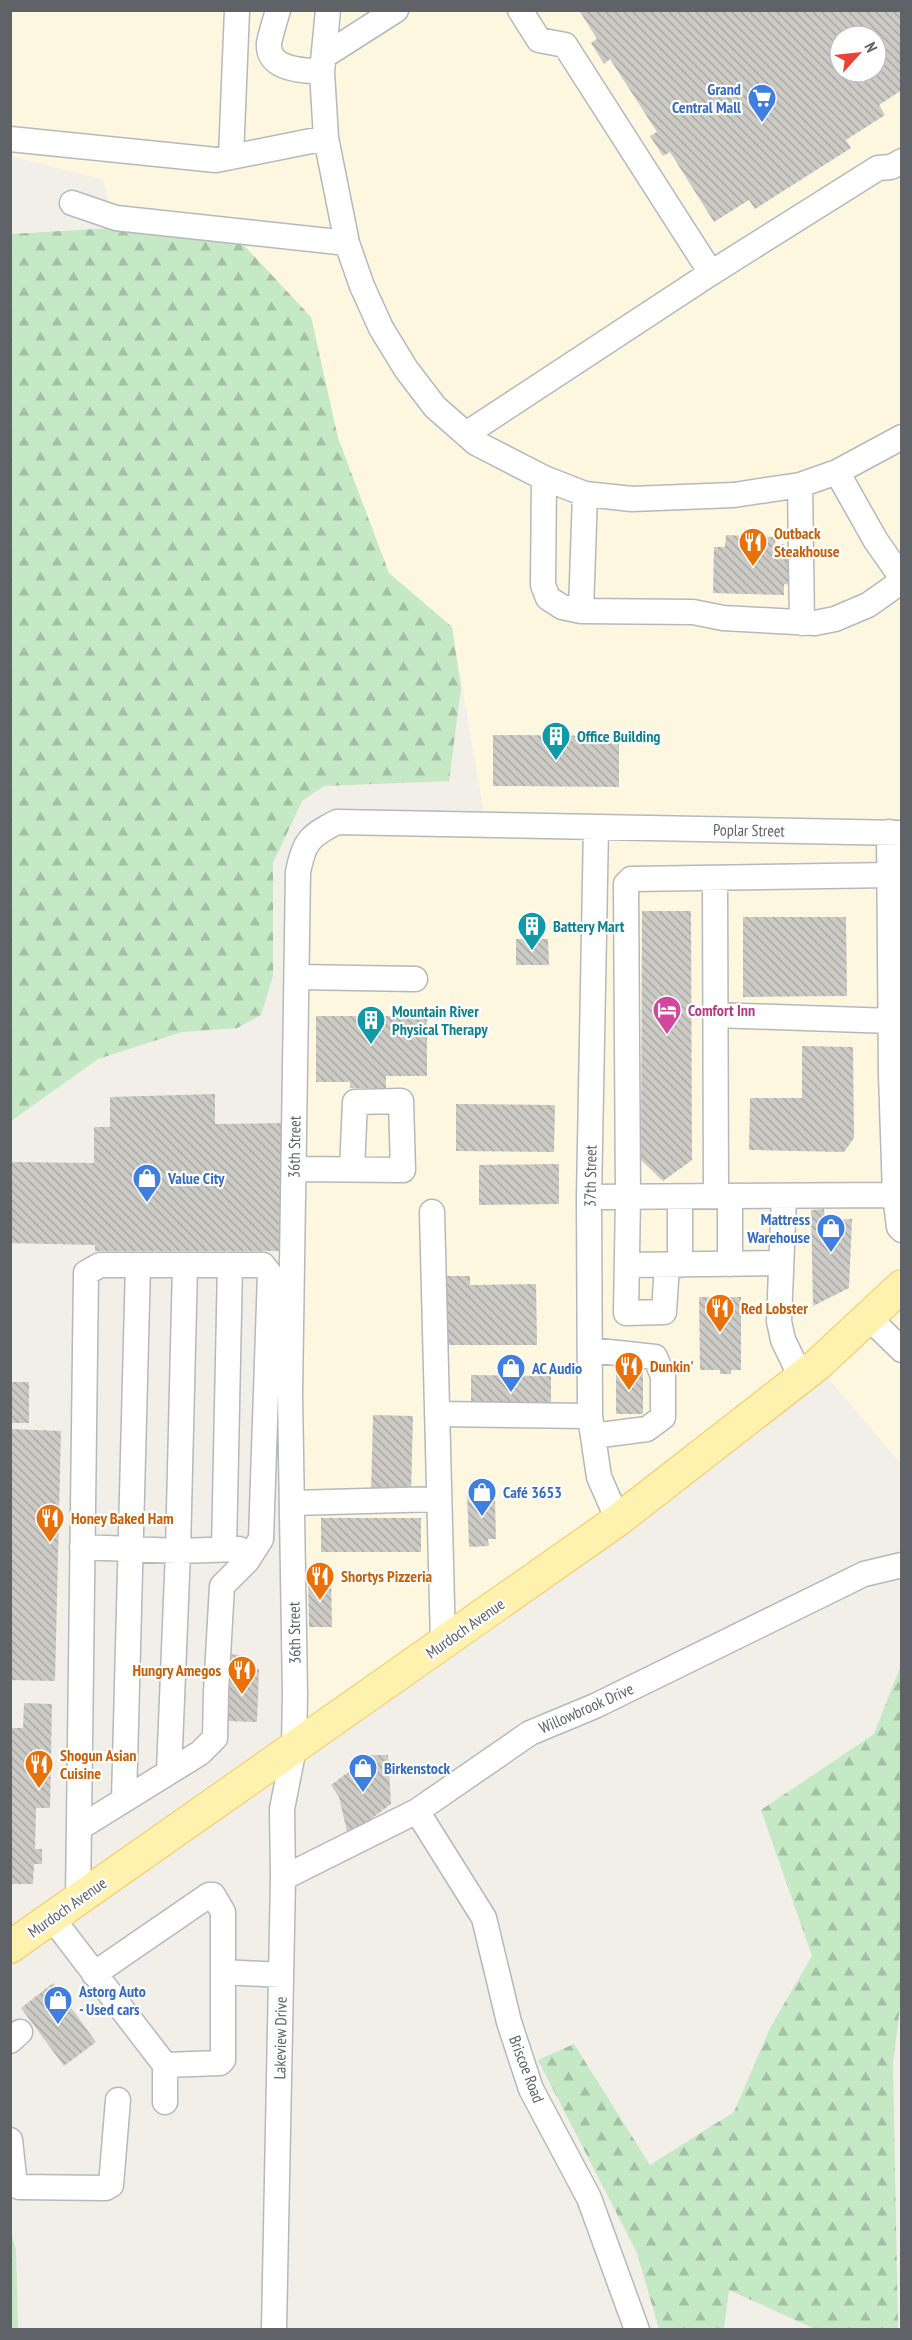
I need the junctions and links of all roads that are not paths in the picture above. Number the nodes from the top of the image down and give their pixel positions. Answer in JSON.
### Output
{"nodes":[{"id":1,"x":237,"y":10,"type":"edge"},
{"id":2,"x":278,"y":10,"type":"edge"},
{"id":3,"x":328,"y":10,"type":"edge"},
{"id":4,"x":396,"y":10,"type":"edge"},
{"id":5,"x":520,"y":10,"type":"edge"},
{"id":6,"x":323,"y":64,"type":"junction"},
{"id":7,"x":326,"y":138,"type":"junction"},
{"id":8,"x":10,"y":139,"type":"edge"},
{"id":9,"x":231,"y":157,"type":"junction"},
{"id":10,"x":902,"y":161,"type":"edge"},
{"id":11,"x":72,"y":203,"type":"dead end"},
{"id":12,"x":348,"y":243,"type":"junction"},
{"id":13,"x":711,"y":273,"type":"junction"},
{"id":14,"x":466,"y":434,"type":"junction"},
{"id":15,"x":902,"y":437,"type":"edge"},
{"id":16,"x":837,"y":472,"type":"junction"},
{"id":17,"x":544,"y":478,"type":"junction"},
{"id":18,"x":800,"y":485,"type":"junction"},
{"id":19,"x":585,"y":494,"type":"junction"},
{"id":20,"x":902,"y":579,"type":"edge"},
{"id":21,"x":580,"y":611,"type":"junction"},
{"id":22,"x":802,"y":623,"type":"junction"},
{"id":23,"x":596,"y":828,"type":"junction"},
{"id":24,"x":895,"y":833,"type":"edge"},
{"id":25,"x":890,"y":875,"type":"junction"},
{"id":26,"x":715,"y":879,"type":"junction"},
{"id":27,"x":297,"y":978,"type":"junction"},
{"id":28,"x":415,"y":979,"type":"dead end"},
{"id":29,"x":716,"y":1015,"type":"junction"},
{"id":30,"x":895,"y":1035,"type":"edge"},
{"id":31,"x":294,"y":1169,"type":"junction"},
{"id":32,"x":352,"y":1169,"type":"dead end"},
{"id":33,"x":898,"y":1192,"type":"edge"},
{"id":34,"x":723,"y":1196,"type":"junction"},
{"id":35,"x":784,"y":1196,"type":"junction"},
{"id":36,"x":589,"y":1197,"type":"junction"},
{"id":37,"x":628,"y":1197,"type":"junction"},
{"id":38,"x":680,"y":1197,"type":"junction"},
{"id":39,"x":432,"y":1212,"type":"dead end"},
{"id":40,"x":902,"y":1230,"type":"edge"},
{"id":41,"x":781,"y":1263,"type":"junction"},
{"id":42,"x":730,"y":1264,"type":"junction"},
{"id":43,"x":138,"y":1265,"type":"junction"},
{"id":44,"x":185,"y":1265,"type":"junction"},
{"id":45,"x":230,"y":1265,"type":"junction"},
{"id":46,"x":627,"y":1265,"type":"junction"},
{"id":47,"x":673,"y":1265,"type":"junction"},
{"id":48,"x":902,"y":1286,"type":"edge"},
{"id":49,"x":868,"y":1317,"type":"junction"},
{"id":50,"x":590,"y":1350,"type":"junction"},
{"id":51,"x":902,"y":1350,"type":"edge"},
{"id":52,"x":801,"y":1377,"type":"junction"},
{"id":53,"x":437,"y":1414,"type":"junction"},
{"id":54,"x":591,"y":1426,"type":"junction"},
{"id":55,"x":439,"y":1499,"type":"junction"},
{"id":56,"x":292,"y":1503,"type":"junction"},
{"id":57,"x":618,"y":1520,"type":"junction"},
{"id":58,"x":82,"y":1547,"type":"junction"},
{"id":59,"x":130,"y":1548,"type":"junction"},
{"id":60,"x":224,"y":1549,"type":"junction"},
{"id":61,"x":255,"y":1549,"type":"junction"},
{"id":62,"x":178,"y":1551,"type":"junction"},
{"id":63,"x":902,"y":1564,"type":"edge"},
{"id":64,"x":443,"y":1643,"type":"junction"},
{"id":65,"x":294,"y":1748,"type":"junction"},
{"id":66,"x":169,"y":1772,"type":"junction"},
{"id":67,"x":124,"y":1800,"type":"junction"},
{"id":68,"x":417,"y":1811,"type":"junction"},
{"id":69,"x":79,"y":1828,"type":"junction"},
{"id":70,"x":284,"y":1878,"type":"junction"},
{"id":71,"x":78,"y":1900,"type":"junction"},
{"id":72,"x":52,"y":1918,"type":"junction"},
{"id":73,"x":10,"y":1947,"type":"edge"},
{"id":74,"x":223,"y":1972,"type":"junction"},
{"id":75,"x":93,"y":1974,"type":"junction"},
{"id":76,"x":281,"y":1974,"type":"junction"},
{"id":77,"x":165,"y":2065,"type":"junction"},
{"id":78,"x":118,"y":2100,"type":"dead end"},
{"id":79,"x":165,"y":2102,"type":"dead end"},
{"id":80,"x":10,"y":2140,"type":"edge"},
{"id":81,"x":274,"y":2330,"type":"edge"},
{"id":82,"x":637,"y":2330,"type":"edge"}],
"edges":[{"from":1,"to":9,"type":"street"},
{"from":2,"to":6,"type":"street"},
{"from":3,"to":6,"type":"street"},
{"from":4,"to":6,"type":"street"},
{"from":5,"to":13,"type":"street"},
{"from":6,"to":7,"type":"street"},
{"from":7,"to":9,"type":"street"},
{"from":7,"to":12,"type":"street"},
{"from":8,"to":9,"type":"street"},
{"from":10,"to":13,"type":"street"},
{"from":11,"to":12,"type":"street"},
{"from":12,"to":14,"type":"street"},
{"from":13,"to":14,"type":"street"},
{"from":14,"to":17,"type":"street"},
{"from":15,"to":16,"type":"street"},
{"from":16,"to":18,"type":"street"},
{"from":16,"to":20,"type":"street"},
{"from":17,"to":19,"type":"street"},
{"from":17,"to":21,"type":"street"},
{"from":18,"to":19,"type":"street"},
{"from":18,"to":22,"type":"street"},
{"from":19,"to":21,"type":"street"},
{"from":20,"to":22,"type":"street"},
{"from":21,"to":22,"type":"street"},
{"from":23,"to":24,"type":"street","name":"Poplar Street"},
{"from":23,"to":27,"type":"street","name":"36th Street"},
{"from":23,"to":36,"type":"street","name":"37th Street"},
{"from":24,"to":25,"type":"street"},
{"from":25,"to":26,"type":"street"},
{"from":25,"to":30,"type":"street"},
{"from":26,"to":29,"type":"street"},
{"from":26,"to":37,"type":"street"},
{"from":27,"to":28,"type":"street"},
{"from":27,"to":31,"type":"street","name":"36th Street"},
{"from":29,"to":30,"type":"street"},
{"from":29,"to":34,"type":"street"},
{"from":30,"to":33,"type":"street"},
{"from":31,"to":32,"type":"street"},
{"from":31,"to":56,"type":"street","name":"36th Street"},
{"from":33,"to":35,"type":"street"},
{"from":33,"to":40,"type":"street"},
{"from":34,"to":35,"type":"street"},
{"from":34,"to":38,"type":"street"},
{"from":34,"to":42,"type":"street"},
{"from":35,"to":41,"type":"street"},
{"from":36,"to":37,"type":"street"},
{"from":36,"to":50,"type":"street","name":"37th Street"},
{"from":37,"to":38,"type":"street"},
{"from":37,"to":46,"type":"street"},
{"from":38,"to":47,"type":"street"},
{"from":39,"to":53,"type":"street"},
{"from":41,"to":42,"type":"street"},
{"from":41,"to":52,"type":"street"},
{"from":42,"to":47,"type":"street"},
{"from":43,"to":44,"type":"street"},
{"from":43,"to":58,"type":"street"},
{"from":43,"to":59,"type":"street"},
{"from":44,"to":45,"type":"street"},
{"from":44,"to":62,"type":"street"},
{"from":45,"to":60,"type":"street"},
{"from":45,"to":61,"type":"street"},
{"from":46,"to":47,"type":"street"},
{"from":46,"to":47,"type":"street"},
{"from":48,"to":49,"type":"main road","name":"Murdoch Avenue"},
{"from":49,"to":51,"type":"street"},
{"from":49,"to":52,"type":"main road","name":"Murdoch Avenue"},
{"from":50,"to":54,"type":"street","name":"37th Street"},
{"from":50,"to":54,"type":"street"},
{"from":52,"to":57,"type":"main road","name":"Murdoch Avenue"},
{"from":53,"to":54,"type":"street"},
{"from":53,"to":55,"type":"street"},
{"from":54,"to":57,"type":"street","name":"37th Street"},
{"from":55,"to":56,"type":"street"},
{"from":55,"to":64,"type":"street"},
{"from":56,"to":65,"type":"street","name":"36th Street"},
{"from":57,"to":64,"type":"main road","name":"Murdoch Avenue"},
{"from":58,"to":59,"type":"street"},
{"from":58,"to":69,"type":"street"},
{"from":59,"to":62,"type":"street"},
{"from":59,"to":67,"type":"street"},
{"from":60,"to":61,"type":"street"},
{"from":60,"to":62,"type":"street"},
{"from":61,"to":66,"type":"street"},
{"from":62,"to":66,"type":"street"},
{"from":63,"to":68,"type":"street","name":"Willowbrook Drive"},
{"from":64,"to":65,"type":"main road","name":"Murdoch Avenue"},
{"from":65,"to":70,"type":"street","name":"Lakeview Drive"},
{"from":65,"to":71,"type":"main road","name":"Murdoch Avenue"},
{"from":66,"to":67,"type":"street"},
{"from":67,"to":69,"type":"street"},
{"from":68,"to":70,"type":"street","name":"Willowbrook Drive"},
{"from":68,"to":82,"type":"street","name":"Briscoe Road"},
{"from":69,"to":71,"type":"street"},
{"from":70,"to":76,"type":"street","name":"Lakeview Drive"},
{"from":71,"to":72,"type":"main road","name":"Murdoch Avenue"},
{"from":72,"to":73,"type":"main road","name":"Murdoch Avenue"},
{"from":72,"to":75,"type":"street"},
{"from":74,"to":75,"type":"street"},
{"from":74,"to":76,"type":"street"},
{"from":74,"to":77,"type":"street"},
{"from":75,"to":77,"type":"street"},
{"from":76,"to":81,"type":"street","name":"Lakeview Drive"},
{"from":77,"to":79,"type":"street"},
{"from":78,"to":80,"type":"street"}]}
